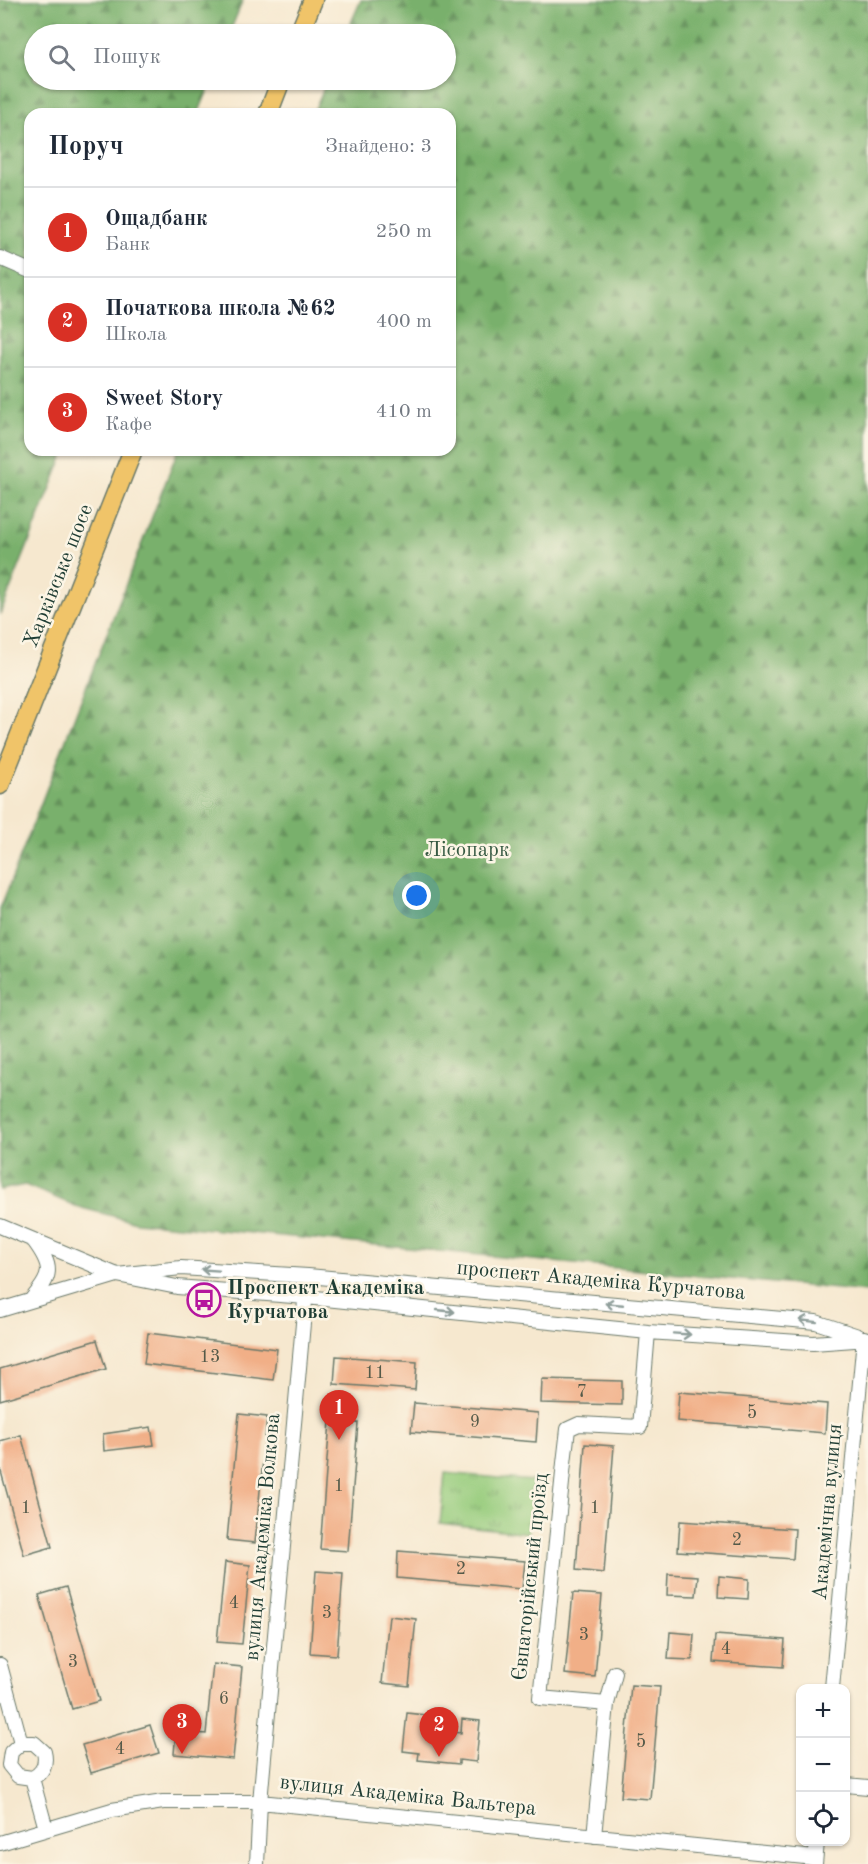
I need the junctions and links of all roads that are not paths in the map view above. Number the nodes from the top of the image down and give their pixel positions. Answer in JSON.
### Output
{"nodes":[{"id":1,"x":313,"y":0,"type":"edge"},
{"id":2,"x":303,"y":24,"type":"edge"},
{"id":3,"x":277,"y":90,"type":"edge"},
{"id":4,"x":270,"y":108,"type":"edge"},
{"id":5,"x":0,"y":258,"type":"edge"},
{"id":6,"x":24,"y":268,"type":"edge"},
{"id":7,"x":131,"y":456,"type":"edge"},
{"id":8,"x":0,"y":785,"type":"edge"},
{"id":9,"x":0,"y":1226,"type":"edge"},
{"id":10,"x":34,"y":1241,"type":"junction"},
{"id":11,"x":117,"y":1275,"type":"junction"},
{"id":12,"x":308,"y":1276,"type":"junction"},
{"id":13,"x":306,"y":1297,"type":"junction"},
{"id":14,"x":31,"y":1300,"type":"junction"},
{"id":15,"x":0,"y":1310,"type":"edge"},
{"id":16,"x":648,"y":1332,"type":"junction"},
{"id":17,"x":866,"y":1338,"type":"edge"},
{"id":18,"x":0,"y":1665,"type":"edge"},
{"id":19,"x":615,"y":1672,"type":"dead end"},
{"id":20,"x":832,"y":1684,"type":"edge"},
{"id":21,"x":607,"y":1704,"type":"junction"},
{"id":22,"x":21,"y":1743,"type":"junction"},
{"id":23,"x":32,"y":1778,"type":"junction"},
{"id":24,"x":850,"y":1785,"type":"edge"},
{"id":25,"x":868,"y":1787,"type":"edge"},
{"id":26,"x":260,"y":1802,"type":"junction"},
{"id":27,"x":46,"y":1829,"type":"junction"},
{"id":28,"x":594,"y":1836,"type":"junction"},
{"id":29,"x":0,"y":1843,"type":"edge"},
{"id":30,"x":817,"y":1846,"type":"edge"},
{"id":31,"x":815,"y":1861,"type":"edge"},
{"id":32,"x":257,"y":1864,"type":"edge"}],
"edges":[{"from":1,"to":2,"type":"main road"},
{"from":3,"to":4,"type":"main road"},
{"from":5,"to":6,"type":"street"},
{"from":7,"to":8,"type":"main road","name":"Харківське шосе"},
{"from":9,"to":10,"type":"street"},
{"from":10,"to":11,"type":"street"},
{"from":10,"to":14,"type":"street"},
{"from":12,"to":11,"type":"street","name":"проспект Академіка Курчатова","one_way":true},
{"from":11,"to":13,"type":"street","name":"проспект Академіка Курчатова"},
{"from":11,"to":14,"type":"street","name":"проспект Академіка Курчатова"},
{"from":12,"to":13,"type":"street","name":"вулиця Академіка Волкова"},
{"from":17,"to":12,"type":"street","name":"проспект Академіка Курчатова","one_way":true},
{"from":13,"to":16,"type":"street","name":"проспект Академіка Курчатова","one_way":true},
{"from":13,"to":26,"type":"street","name":"вулиця Академіка Волкова"},
{"from":14,"to":15,"type":"street","name":"проспект Академіка Курчатова"},
{"from":16,"to":17,"type":"street","name":"проспект Академіка Курчатова","one_way":true},
{"from":16,"to":21,"type":"street","name":"Євпаторійський проїзд"},
{"from":17,"to":20,"type":"street","name":"Академічна вулиця"},
{"from":18,"to":22,"type":"street"},
{"from":19,"to":21,"type":"street"},
{"from":21,"to":28,"type":"street"},
{"from":22,"to":23,"type":"street"},
{"from":22,"to":23,"type":"street"},
{"from":23,"to":27,"type":"street"},
{"from":24,"to":25,"type":"street"},
{"from":26,"to":27,"type":"street","name":"вулиця Академіка Вальтера"},
{"from":26,"to":28,"type":"street","name":"вулиця Академіка Вальтера"},
{"from":26,"to":32,"type":"street","name":"вулиця Академіка Волкова"},
{"from":27,"to":29,"type":"street","name":"вулиця Академіка Вальтера"},
{"from":28,"to":31,"type":"street","name":"вулиця Академіка Вальтера"},
{"from":30,"to":31,"type":"street"}]}
